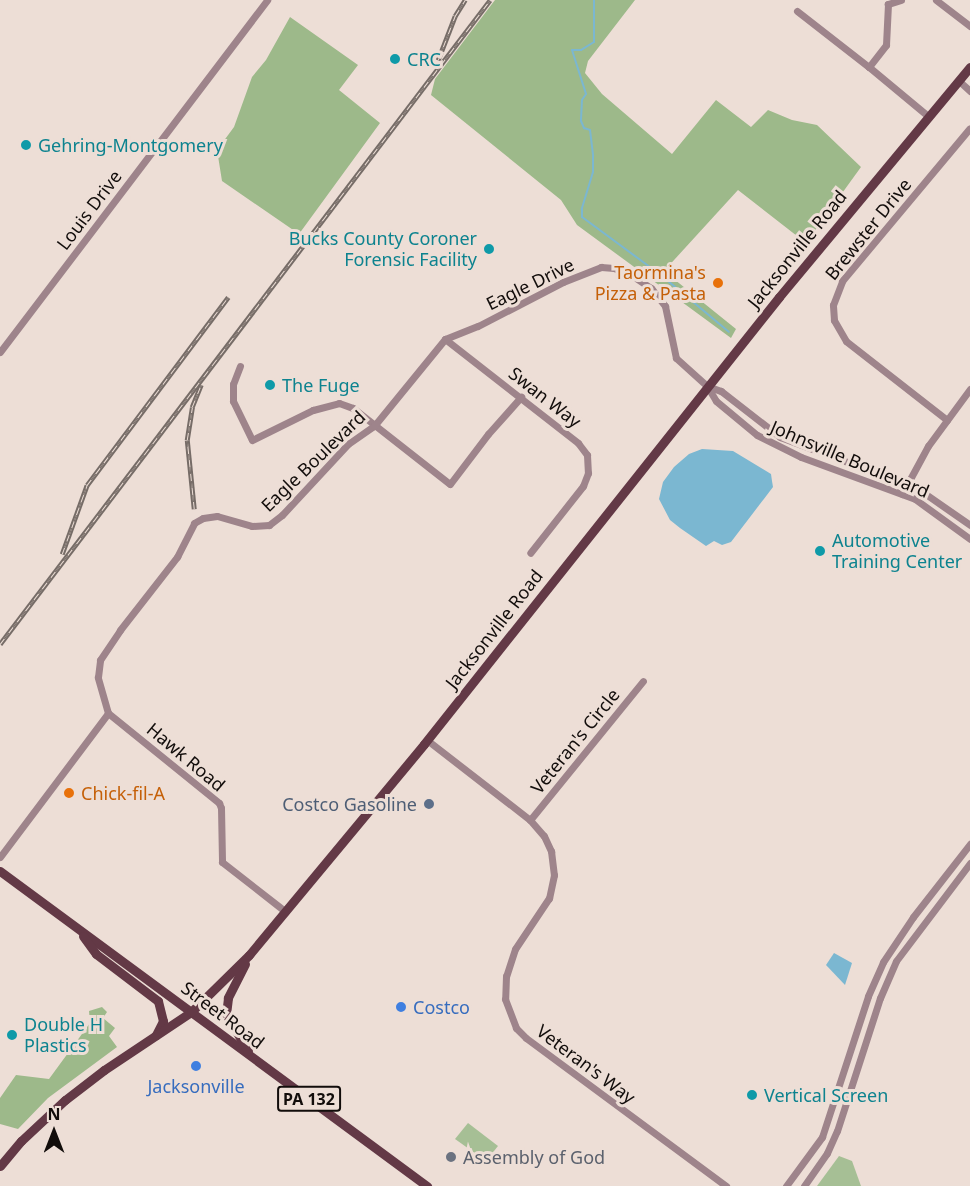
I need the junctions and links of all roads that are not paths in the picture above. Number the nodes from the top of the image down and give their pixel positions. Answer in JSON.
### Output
{"nodes":[{"id":1,"x":267,"y":0,"type":"edge"},
{"id":2,"x":901,"y":0,"type":"edge"},
{"id":3,"x":936,"y":0,"type":"edge"},
{"id":4,"x":797,"y":11,"type":"dead end"},
{"id":5,"x":970,"y":26,"type":"edge"},
{"id":6,"x":869,"y":67,"type":"junction"},
{"id":7,"x":970,"y":68,"type":"edge"},
{"id":8,"x":959,"y":81,"type":"junction"},
{"id":9,"x":970,"y":91,"type":"edge"},
{"id":10,"x":928,"y":116,"type":"junction"},
{"id":11,"x":970,"y":128,"type":"edge"},
{"id":12,"x":445,"y":339,"type":"junction"},
{"id":13,"x":0,"y":352,"type":"edge"},
{"id":14,"x":240,"y":366,"type":"dead end"},
{"id":15,"x":707,"y":386,"type":"junction"},
{"id":16,"x":970,"y":389,"type":"edge"},
{"id":17,"x":521,"y":397,"type":"junction"},
{"id":18,"x":947,"y":420,"type":"junction"},
{"id":19,"x":374,"y":426,"type":"junction"},
{"id":20,"x":907,"y":483,"type":"junction"},
{"id":21,"x":902,"y":494,"type":"junction"},
{"id":22,"x":970,"y":525,"type":"edge"},
{"id":23,"x":970,"y":539,"type":"edge"},
{"id":24,"x":530,"y":553,"type":"dead end"},
{"id":25,"x":643,"y":681,"type":"dead end"},
{"id":26,"x":108,"y":713,"type":"junction"},
{"id":27,"x":427,"y":740,"type":"junction"},
{"id":28,"x":530,"y":820,"type":"junction"},
{"id":29,"x":970,"y":844,"type":"edge"},
{"id":30,"x":0,"y":857,"type":"edge"},
{"id":31,"x":970,"y":863,"type":"edge"},
{"id":32,"x":0,"y":871,"type":"edge"},
{"id":33,"x":286,"y":912,"type":"junction"},
{"id":34,"x":78,"y":930,"type":"junction"},
{"id":35,"x":249,"y":955,"type":"junction"},
{"id":36,"x":191,"y":1012,"type":"junction"},
{"id":37,"x":154,"y":1038,"type":"junction"},
{"id":38,"x":253,"y":1058,"type":"junction"},
{"id":39,"x":0,"y":1166,"type":"edge"},
{"id":40,"x":427,"y":1186,"type":"edge"},
{"id":41,"x":726,"y":1186,"type":"edge"},
{"id":42,"x":786,"y":1186,"type":"edge"},
{"id":43,"x":804,"y":1186,"type":"edge"}],
"edges":[{"from":1,"to":13,"type":"street","name":"Louis Drive"},
{"from":2,"to":6,"type":"street"},
{"from":3,"to":5,"type":"street"},
{"from":4,"to":6,"type":"street"},
{"from":6,"to":10,"type":"street"},
{"from":7,"to":8,"type":"main road","name":"Jacksonville Road"},
{"from":8,"to":9,"type":"street"},
{"from":8,"to":10,"type":"main road","name":"Jacksonville Road"},
{"from":10,"to":15,"type":"main road","name":"Jacksonville Road"},
{"from":11,"to":18,"type":"street","name":"Brewster Drive"},
{"from":12,"to":15,"type":"street","name":"Eagle Drive"},
{"from":12,"to":17,"type":"street","name":"Swan Way"},
{"from":12,"to":19,"type":"street","name":"Eagle Boulevard"},
{"from":14,"to":19,"type":"street"},
{"from":15,"to":20,"type":"street","name":"Johnsville Boulevard"},
{"from":15,"to":21,"type":"street","name":"Johnsville Boulevard"},
{"from":15,"to":27,"type":"main road","name":"Jacksonville Road"},
{"from":16,"to":18,"type":"street"},
{"from":17,"to":19,"type":"street"},
{"from":17,"to":24,"type":"street","name":"Swan Way"},
{"from":18,"to":20,"type":"street"},
{"from":19,"to":26,"type":"street","name":"Eagle Boulevard"},
{"from":20,"to":21,"type":"street"},
{"from":20,"to":22,"type":"street","name":"Johnsville Boulevard"},
{"from":21,"to":23,"type":"street","name":"Johnsville Boulevard"},
{"from":25,"to":28,"type":"street","name":"Veteran's Circle"},
{"from":26,"to":30,"type":"street"},
{"from":26,"to":33,"type":"street","name":"Hawk Road"},
{"from":27,"to":28,"type":"street","name":"Veteran's Way"},
{"from":27,"to":33,"type":"main road","name":"Jacksonville Road"},
{"from":28,"to":41,"type":"street","name":"Veteran's Way"},
{"from":29,"to":42,"type":"street"},
{"from":31,"to":43,"type":"street"},
{"from":32,"to":34,"type":"main road","name":"Street Road","number":"PA 132"},
{"from":33,"to":35,"type":"main road","name":"Jacksonville Road"},
{"from":34,"to":36,"type":"main road","name":"Street Road","number":"PA 132"},
{"from":34,"to":37,"type":"main road"},
{"from":35,"to":36,"type":"main road","name":"Jacksonville Road"},
{"from":35,"to":38,"type":"main road"},
{"from":36,"to":37,"type":"main road","name":"Jacksonville Road"},
{"from":36,"to":38,"type":"main road","name":"Street Road","number":"PA 132"},
{"from":37,"to":39,"type":"main road","name":"Jacksonville Road"},
{"from":38,"to":40,"type":"main road","name":"Street Road","number":"PA 132"}]}
